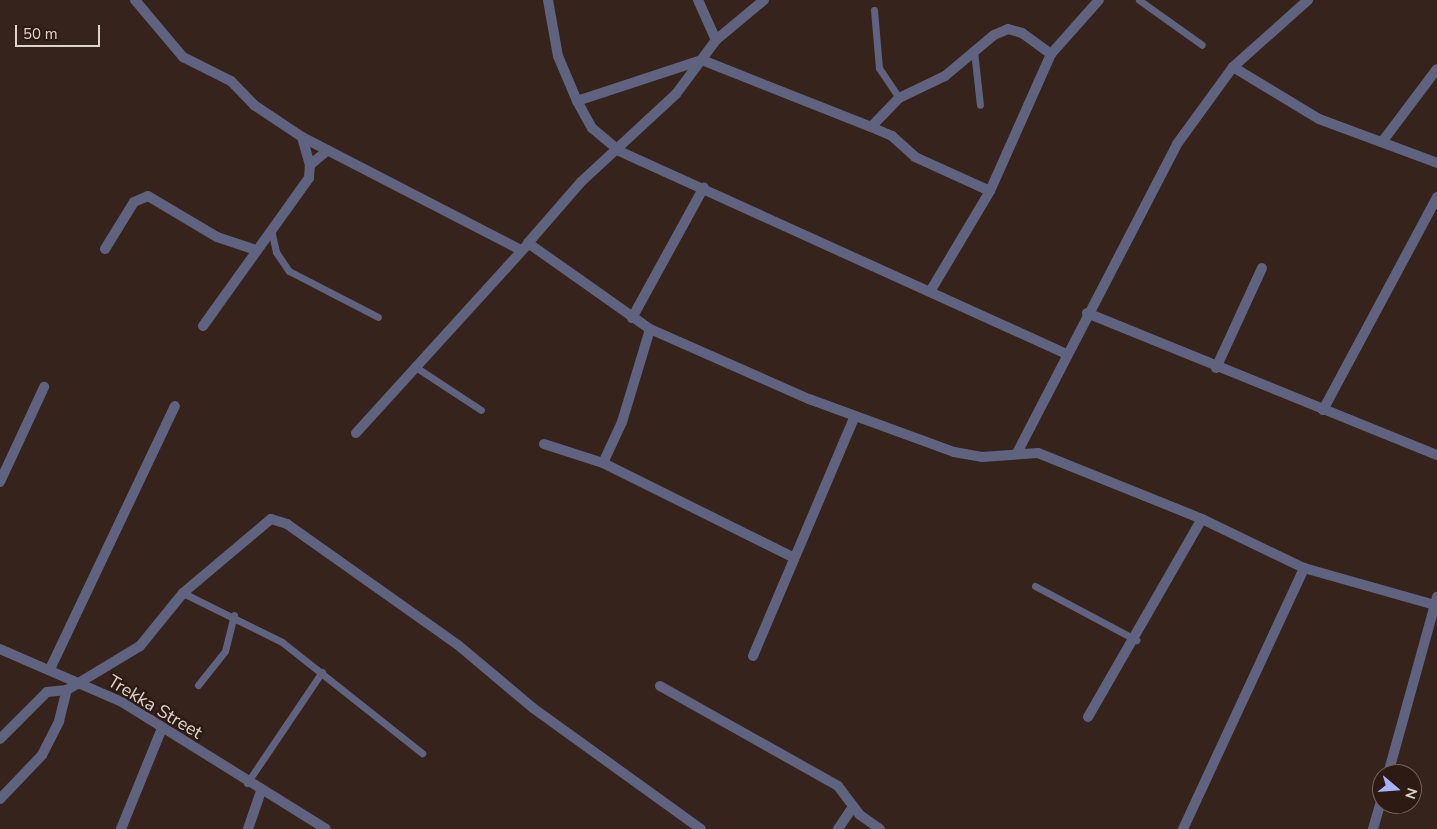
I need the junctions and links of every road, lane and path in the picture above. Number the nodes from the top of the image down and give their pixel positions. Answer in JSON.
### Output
{"nodes":[{"id":1,"x":135,"y":0,"type":"edge"},
{"id":2,"x":548,"y":0,"type":"edge"},
{"id":3,"x":698,"y":0,"type":"edge"},
{"id":4,"x":764,"y":0,"type":"edge"},
{"id":5,"x":1099,"y":0,"type":"edge"},
{"id":6,"x":1139,"y":0,"type":"edge"},
{"id":7,"x":1308,"y":0,"type":"edge"},
{"id":8,"x":874,"y":10,"type":"dead end"},
{"id":9,"x":716,"y":40,"type":"junction"},
{"id":10,"x":1202,"y":46,"type":"dead end"},
{"id":11,"x":974,"y":51,"type":"junction"},
{"id":12,"x":1051,"y":54,"type":"junction"},
{"id":13,"x":702,"y":60,"type":"junction"},
{"id":14,"x":1232,"y":67,"type":"junction"},
{"id":15,"x":1437,"y":69,"type":"edge"},
{"id":16,"x":899,"y":98,"type":"junction"},
{"id":17,"x":577,"y":102,"type":"junction"},
{"id":18,"x":980,"y":105,"type":"dead end"},
{"id":19,"x":871,"y":127,"type":"junction"},
{"id":20,"x":302,"y":137,"type":"junction"},
{"id":21,"x":1382,"y":142,"type":"junction"},
{"id":22,"x":328,"y":150,"type":"junction"},
{"id":23,"x":619,"y":150,"type":"junction"},
{"id":24,"x":1437,"y":163,"type":"edge"},
{"id":25,"x":310,"y":165,"type":"junction"},
{"id":26,"x":704,"y":186,"type":"junction"},
{"id":27,"x":990,"y":191,"type":"junction"},
{"id":28,"x":1437,"y":198,"type":"edge"},
{"id":29,"x":271,"y":230,"type":"junction"},
{"id":30,"x":525,"y":247,"type":"junction"},
{"id":31,"x":105,"y":249,"type":"dead end"},
{"id":32,"x":256,"y":250,"type":"junction"},
{"id":33,"x":1262,"y":268,"type":"dead end"},
{"id":34,"x":931,"y":290,"type":"junction"},
{"id":35,"x":1088,"y":313,"type":"junction"},
{"id":36,"x":378,"y":317,"type":"dead end"},
{"id":37,"x":632,"y":318,"type":"junction"},
{"id":38,"x":204,"y":326,"type":"dead end"},
{"id":39,"x":650,"y":329,"type":"junction"},
{"id":40,"x":1067,"y":354,"type":"junction"},
{"id":41,"x":413,"y":366,"type":"junction"},
{"id":42,"x":1216,"y":368,"type":"junction"},
{"id":43,"x":44,"y":388,"type":"dead end"},
{"id":44,"x":175,"y":406,"type":"dead end"},
{"id":45,"x":481,"y":410,"type":"dead end"},
{"id":46,"x":1323,"y":410,"type":"junction"},
{"id":47,"x":855,"y":416,"type":"junction"},
{"id":48,"x":356,"y":433,"type":"dead end"},
{"id":49,"x":544,"y":444,"type":"dead end"},
{"id":50,"x":1017,"y":453,"type":"junction"},
{"id":51,"x":1437,"y":455,"type":"edge"},
{"id":52,"x":603,"y":463,"type":"junction"},
{"id":53,"x":0,"y":482,"type":"edge"},
{"id":54,"x":1202,"y":519,"type":"junction"},
{"id":55,"x":792,"y":557,"type":"junction"},
{"id":56,"x":1304,"y":568,"type":"junction"},
{"id":57,"x":1035,"y":586,"type":"dead end"},
{"id":58,"x":183,"y":593,"type":"junction"},
{"id":59,"x":1436,"y":601,"type":"edge"},
{"id":60,"x":234,"y":615,"type":"junction"},
{"id":61,"x":1136,"y":640,"type":"junction"},
{"id":62,"x":0,"y":649,"type":"edge"},
{"id":63,"x":753,"y":656,"type":"dead end"},
{"id":64,"x":50,"y":670,"type":"junction"},
{"id":65,"x":322,"y":672,"type":"junction"},
{"id":66,"x":76,"y":681,"type":"junction"},
{"id":67,"x":198,"y":685,"type":"dead end"},
{"id":68,"x":660,"y":686,"type":"dead end"},
{"id":69,"x":67,"y":690,"type":"junction"},
{"id":70,"x":1088,"y":717,"type":"dead end"},
{"id":71,"x":162,"y":728,"type":"junction"},
{"id":72,"x":0,"y":739,"type":"edge"},
{"id":73,"x":422,"y":753,"type":"dead end"},
{"id":74,"x":1391,"y":764,"type":"edge"},
{"id":75,"x":246,"y":783,"type":"junction"},
{"id":76,"x":261,"y":792,"type":"junction"},
{"id":77,"x":0,"y":798,"type":"edge"},
{"id":78,"x":853,"y":807,"type":"junction"},
{"id":79,"x":1377,"y":814,"type":"edge"},
{"id":80,"x":121,"y":829,"type":"edge"},
{"id":81,"x":248,"y":829,"type":"edge"},
{"id":82,"x":326,"y":829,"type":"edge"},
{"id":83,"x":701,"y":829,"type":"edge"},
{"id":84,"x":838,"y":829,"type":"edge"},
{"id":85,"x":880,"y":829,"type":"edge"},
{"id":86,"x":1183,"y":829,"type":"edge"},
{"id":87,"x":1373,"y":829,"type":"edge"}],
"edges":[{"from":1,"to":20,"type":"street"},
{"from":2,"to":17,"type":"street"},
{"from":3,"to":9,"type":"street"},
{"from":4,"to":9,"type":"street"},
{"from":5,"to":12,"type":"street"},
{"from":6,"to":10,"type":"lane"},
{"from":7,"to":14,"type":"street"},
{"from":8,"to":16,"type":"lane"},
{"from":9,"to":13,"type":"street"},
{"from":11,"to":12,"type":"street"},
{"from":11,"to":16,"type":"street"},
{"from":11,"to":18,"type":"lane"},
{"from":12,"to":27,"type":"street"},
{"from":13,"to":17,"type":"street"},
{"from":13,"to":19,"type":"street"},
{"from":13,"to":23,"type":"street"},
{"from":14,"to":21,"type":"street"},
{"from":14,"to":35,"type":"street"},
{"from":15,"to":21,"type":"street"},
{"from":16,"to":19,"type":"street"},
{"from":17,"to":23,"type":"street"},
{"from":19,"to":27,"type":"street"},
{"from":20,"to":22,"type":"street"},
{"from":20,"to":25,"type":"street"},
{"from":21,"to":24,"type":"street"},
{"from":22,"to":25,"type":"street"},
{"from":22,"to":30,"type":"street"},
{"from":23,"to":26,"type":"street"},
{"from":23,"to":30,"type":"street"},
{"from":25,"to":29,"type":"street"},
{"from":26,"to":34,"type":"street"},
{"from":26,"to":37,"type":"street"},
{"from":27,"to":34,"type":"street"},
{"from":28,"to":46,"type":"street"},
{"from":29,"to":32,"type":"street"},
{"from":29,"to":36,"type":"lane"},
{"from":30,"to":37,"type":"street"},
{"from":30,"to":41,"type":"street"},
{"from":31,"to":32,"type":"street"},
{"from":32,"to":38,"type":"street"},
{"from":33,"to":42,"type":"street"},
{"from":34,"to":40,"type":"street"},
{"from":35,"to":40,"type":"street"},
{"from":35,"to":42,"type":"street"},
{"from":37,"to":39,"type":"street"},
{"from":39,"to":47,"type":"street"},
{"from":39,"to":52,"type":"street"},
{"from":40,"to":50,"type":"street"},
{"from":41,"to":45,"type":"lane"},
{"from":41,"to":48,"type":"street"},
{"from":42,"to":46,"type":"street"},
{"from":43,"to":53,"type":"street"},
{"from":44,"to":64,"type":"street"},
{"from":46,"to":51,"type":"street"},
{"from":47,"to":50,"type":"street"},
{"from":47,"to":55,"type":"street"},
{"from":49,"to":52,"type":"street"},
{"from":50,"to":54,"type":"street"},
{"from":52,"to":55,"type":"street"},
{"from":54,"to":56,"type":"street"},
{"from":54,"to":61,"type":"street"},
{"from":55,"to":63,"type":"street"},
{"from":56,"to":59,"type":"street"},
{"from":56,"to":86,"type":"street"},
{"from":57,"to":61,"type":"lane"},
{"from":58,"to":60,"type":"lane"},
{"from":58,"to":66,"type":"street"},
{"from":58,"to":83,"type":"street"},
{"from":59,"to":74,"type":"street"},
{"from":60,"to":65,"type":"lane"},
{"from":60,"to":67,"type":"lane"},
{"from":61,"to":70,"type":"street"},
{"from":62,"to":64,"type":"street","name":"Trekka Street"},
{"from":64,"to":66,"type":"street","name":"Trekka Street"},
{"from":65,"to":73,"type":"lane"},
{"from":65,"to":75,"type":"lane"},
{"from":66,"to":69,"type":"street"},
{"from":66,"to":71,"type":"street","name":"Trekka Street"},
{"from":68,"to":78,"type":"street"},
{"from":69,"to":72,"type":"street"},
{"from":69,"to":77,"type":"street"},
{"from":71,"to":75,"type":"street","name":"Trekka Street"},
{"from":71,"to":80,"type":"street"},
{"from":75,"to":76,"type":"street","name":"Trekka Street"},
{"from":76,"to":81,"type":"street"},
{"from":76,"to":82,"type":"street","name":"Trekka Street"},
{"from":78,"to":84,"type":"street"},
{"from":78,"to":85,"type":"street"},
{"from":79,"to":87,"type":"street"}]}
